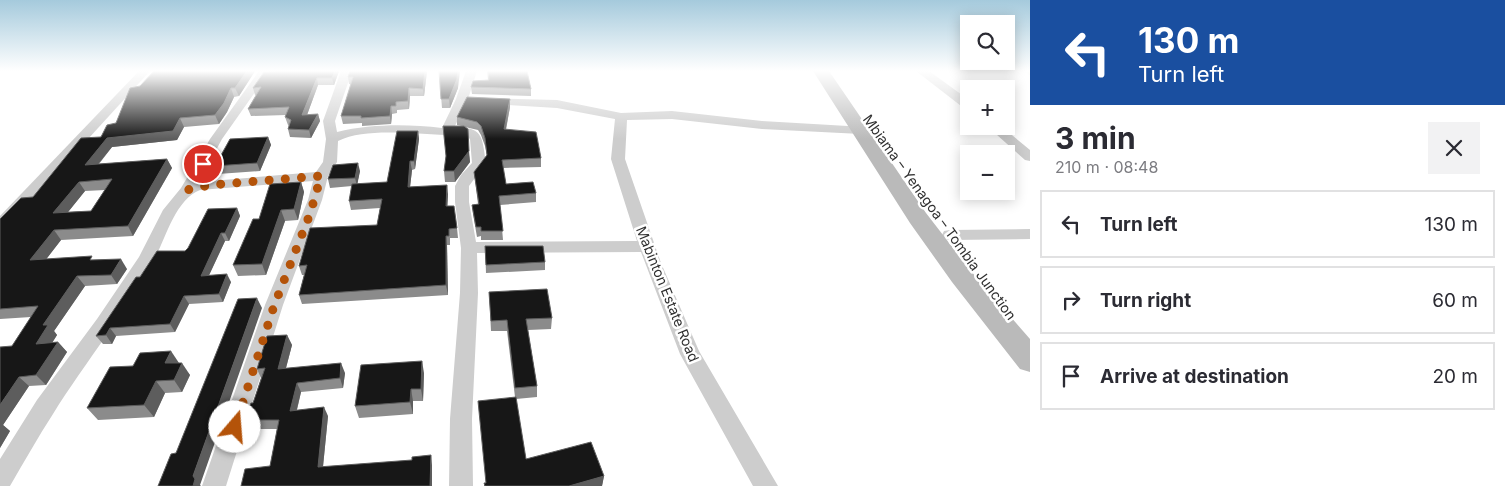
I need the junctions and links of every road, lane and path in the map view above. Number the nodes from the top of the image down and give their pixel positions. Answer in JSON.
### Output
{"nodes":[{"id":1,"x":125,"y":94,"type":"edge"},
{"id":2,"x":249,"y":94,"type":"edge"},
{"id":3,"x":339,"y":94,"type":"edge"},
{"id":4,"x":471,"y":94,"type":"edge"},
{"id":5,"x":836,"y":94,"type":"edge"},
{"id":6,"x":849,"y":94,"type":"edge"},
{"id":7,"x":471,"y":99,"type":"junction"},
{"id":8,"x":621,"y":117,"type":"junction"},
{"id":9,"x":861,"y":130,"type":"junction"},
{"id":10,"x":446,"y":132,"type":"junction"},
{"id":11,"x":1004,"y":135,"type":"edge"},
{"id":12,"x":332,"y":139,"type":"junction"},
{"id":13,"x":1030,"y":157,"type":"edge"},
{"id":14,"x":321,"y":176,"type":"junction"},
{"id":15,"x":187,"y":190,"type":"junction"},
{"id":16,"x":2,"y":221,"type":"edge"},
{"id":17,"x":1030,"y":234,"type":"edge"},
{"id":18,"x":950,"y":235,"type":"junction"},
{"id":19,"x":647,"y":246,"type":"junction"},
{"id":20,"x":469,"y":248,"type":"junction"},
{"id":21,"x":1030,"y":338,"type":"edge"},
{"id":22,"x":1030,"y":360,"type":"edge"},
{"id":23,"x":0,"y":482,"type":"edge"},
{"id":24,"x":214,"y":486,"type":"edge"},
{"id":25,"x":461,"y":486,"type":"edge"},
{"id":26,"x":766,"y":486,"type":"edge"}],
"edges":[{"from":1,"to":16,"type":"street"},
{"from":2,"to":15,"type":"street"},
{"from":3,"to":12,"type":"street"},
{"from":4,"to":7,"type":"street"},
{"from":5,"to":9,"type":"main road","name":"Mbiama – Yenagoa – Tombia Junction"},
{"from":6,"to":18,"type":"main road","name":"Mbiama – Yenagoa – Tombia Junction"},
{"from":7,"to":8,"type":"street"},
{"from":7,"to":10,"type":"street"},
{"from":8,"to":9,"type":"street"},
{"from":8,"to":19,"type":"street","name":"Mabinton Estate Road"},
{"from":9,"to":22,"type":"main road","name":"Mbiama – Yenagoa – Tombia Junction"},
{"from":10,"to":12,"type":"street"},
{"from":10,"to":20,"type":"street"},
{"from":11,"to":13,"type":"street"},
{"from":12,"to":14,"type":"street"},
{"from":14,"to":15,"type":"street"},
{"from":14,"to":24,"type":"street"},
{"from":15,"to":23,"type":"street"},
{"from":17,"to":18,"type":"street"},
{"from":18,"to":21,"type":"main road","name":"Mbiama – Yenagoa – Tombia Junction"},
{"from":19,"to":20,"type":"street"},
{"from":19,"to":26,"type":"street","name":"Mabinton Estate Road"},
{"from":20,"to":25,"type":"street"}]}
